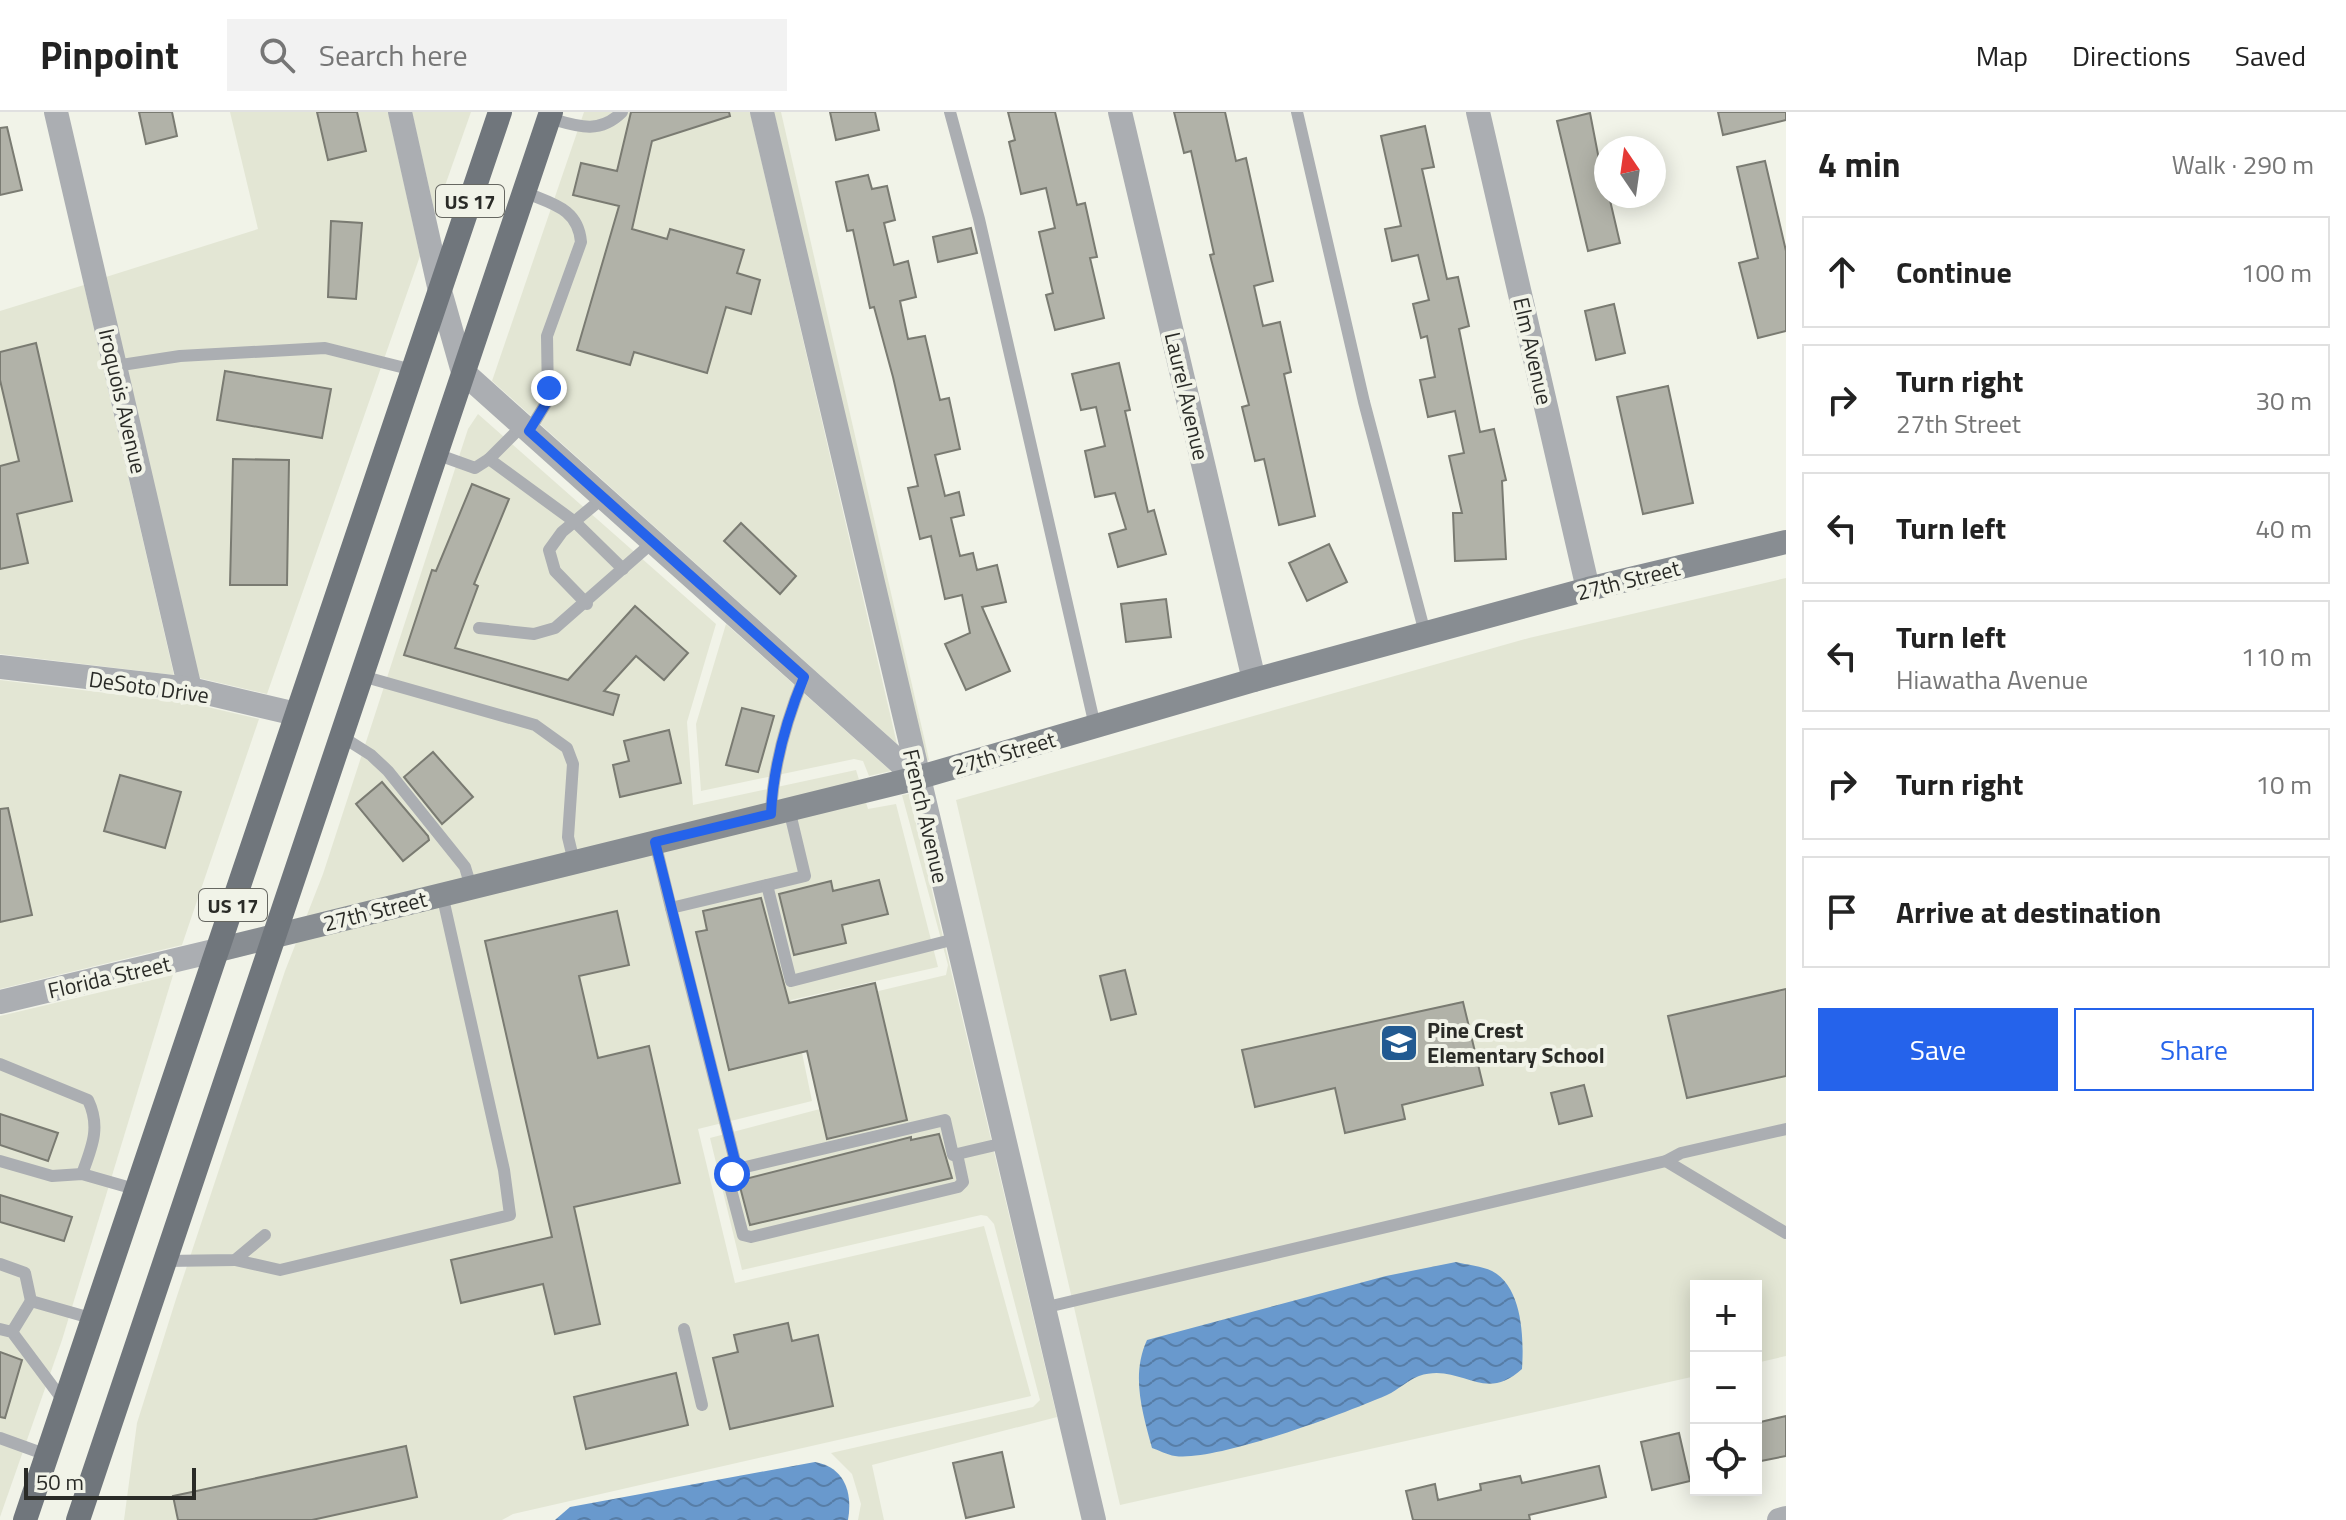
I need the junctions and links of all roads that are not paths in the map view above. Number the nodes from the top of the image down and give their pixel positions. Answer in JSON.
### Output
{"nodes":[{"id":1,"x":56,"y":112,"type":"edge"},
{"id":2,"x":400,"y":112,"type":"edge"},
{"id":3,"x":500,"y":112,"type":"edge"},
{"id":4,"x":622,"y":112,"type":"edge"},
{"id":5,"x":762,"y":112,"type":"edge"},
{"id":6,"x":950,"y":112,"type":"edge"},
{"id":7,"x":1120,"y":112,"type":"edge"},
{"id":8,"x":1297,"y":112,"type":"edge"},
{"id":9,"x":1478,"y":112,"type":"edge"},
{"id":10,"x":550,"y":115,"type":"edge"},
{"id":11,"x":524,"y":192,"type":"junction"},
{"id":12,"x":440,"y":291,"type":"junction"},
{"id":13,"x":115,"y":366,"type":"junction"},
{"id":14,"x":413,"y":370,"type":"junction"},
{"id":15,"x":463,"y":372,"type":"junction"},
{"id":16,"x":526,"y":428,"type":"junction"},
{"id":17,"x":436,"y":454,"type":"junction"},
{"id":18,"x":489,"y":459,"type":"junction"},
{"id":19,"x":604,"y":497,"type":"junction"},
{"id":20,"x":575,"y":522,"type":"junction"},
{"id":21,"x":653,"y":542,"type":"junction"},
{"id":22,"x":1786,"y":542,"type":"edge"},
{"id":23,"x":623,"y":569,"type":"junction"},
{"id":24,"x":1588,"y":589,"type":"junction"},
{"id":25,"x":587,"y":604,"type":"junction"},
{"id":26,"x":479,"y":628,"type":"dead end"},
{"id":27,"x":1425,"y":633,"type":"junction"},
{"id":28,"x":0,"y":667,"type":"edge"},
{"id":29,"x":362,"y":676,"type":"junction"},
{"id":30,"x":804,"y":677,"type":"junction"},
{"id":31,"x":1254,"y":680,"type":"junction"},
{"id":32,"x":190,"y":689,"type":"junction"},
{"id":33,"x":296,"y":714,"type":"junction"},
{"id":34,"x":1095,"y":726,"type":"junction"},
{"id":35,"x":341,"y":736,"type":"junction"},
{"id":36,"x":917,"y":778,"type":"junction"},
{"id":37,"x":780,"y":812,"type":"junction"},
{"id":38,"x":655,"y":842,"type":"junction"},
{"id":39,"x":574,"y":862,"type":"junction"},
{"id":40,"x":767,"y":885,"type":"junction"},
{"id":41,"x":471,"y":887,"type":"junction"},
{"id":42,"x":442,"y":894,"type":"junction"},
{"id":43,"x":671,"y":908,"type":"junction"},
{"id":44,"x":274,"y":935,"type":"junction"},
{"id":45,"x":955,"y":939,"type":"junction"},
{"id":46,"x":218,"y":950,"type":"junction"},
{"id":47,"x":0,"y":1002,"type":"edge"},
{"id":48,"x":0,"y":1064,"type":"edge"},
{"id":49,"x":1786,"y":1129,"type":"edge"},
{"id":50,"x":1004,"y":1143,"type":"junction"},
{"id":51,"x":957,"y":1154,"type":"junction"},
{"id":52,"x":0,"y":1161,"type":"edge"},
{"id":53,"x":1666,"y":1161,"type":"junction"},
{"id":54,"x":737,"y":1169,"type":"junction"},
{"id":55,"x":82,"y":1174,"type":"junction"},
{"id":56,"x":138,"y":1190,"type":"junction"},
{"id":57,"x":1786,"y":1233,"type":"edge"},
{"id":58,"x":265,"y":1235,"type":"dead end"},
{"id":59,"x":235,"y":1260,"type":"junction"},
{"id":60,"x":165,"y":1261,"type":"junction"},
{"id":61,"x":0,"y":1264,"type":"edge"},
{"id":62,"x":31,"y":1301,"type":"junction"},
{"id":63,"x":1043,"y":1308,"type":"junction"},
{"id":64,"x":94,"y":1319,"type":"junction"},
{"id":65,"x":684,"y":1329,"type":"dead end"},
{"id":66,"x":6,"y":1330,"type":"edge"},
{"id":67,"x":65,"y":1403,"type":"junction"},
{"id":68,"x":702,"y":1405,"type":"dead end"},
{"id":69,"x":0,"y":1438,"type":"edge"},
{"id":70,"x":47,"y":1455,"type":"junction"},
{"id":71,"x":1786,"y":1518,"type":"edge"},
{"id":72,"x":25,"y":1520,"type":"edge"},
{"id":73,"x":78,"y":1520,"type":"edge"},
{"id":74,"x":1094,"y":1520,"type":"edge"},
{"id":75,"x":1779,"y":1520,"type":"edge"}],
"edges":[{"from":1,"to":13,"type":"street","name":"Iroquois Avenue"},
{"from":2,"to":12,"type":"street"},
{"from":3,"to":12,"type":"main road","number":"US 17"},
{"from":4,"to":10,"type":"lane"},
{"from":5,"to":36,"type":"street","name":"French Avenue"},
{"from":6,"to":34,"type":"lane"},
{"from":7,"to":31,"type":"street","name":"Laurel Avenue"},
{"from":8,"to":27,"type":"lane"},
{"from":9,"to":24,"type":"street","name":"Elm Avenue"},
{"from":10,"to":11,"type":"main road","number":"US 17"},
{"from":11,"to":15,"type":"main road","number":"US 17"},
{"from":11,"to":16,"type":"lane"},
{"from":12,"to":14,"type":"main road","number":"US 17"},
{"from":12,"to":15,"type":"street"},
{"from":13,"to":14,"type":"lane"},
{"from":13,"to":32,"type":"street","name":"Iroquois Avenue"},
{"from":14,"to":33,"type":"main road","number":"US 17"},
{"from":15,"to":16,"type":"street"},
{"from":15,"to":17,"type":"main road","number":"US 17"},
{"from":16,"to":18,"type":"lane"},
{"from":16,"to":19,"type":"street"},
{"from":17,"to":18,"type":"lane"},
{"from":17,"to":29,"type":"main road","number":"US 17"},
{"from":18,"to":20,"type":"lane"},
{"from":19,"to":20,"type":"lane"},
{"from":19,"to":21,"type":"street"},
{"from":20,"to":23,"type":"lane"},
{"from":20,"to":25,"type":"lane"},
{"from":21,"to":23,"type":"lane"},
{"from":21,"to":30,"type":"street"},
{"from":22,"to":24,"type":"main road","name":"27th Street"},
{"from":23,"to":25,"type":"lane"},
{"from":24,"to":27,"type":"main road","name":"27th Street"},
{"from":25,"to":26,"type":"lane"},
{"from":27,"to":31,"type":"main road","name":"27th Street"},
{"from":28,"to":32,"type":"street","name":"DeSoto Drive"},
{"from":29,"to":35,"type":"main road","number":"US 17"},
{"from":29,"to":39,"type":"lane"},
{"from":30,"to":36,"type":"street"},
{"from":30,"to":37,"type":"lane"},
{"from":31,"to":34,"type":"main road","name":"27th Street"},
{"from":32,"to":33,"type":"street","name":"DeSoto Drive"},
{"from":33,"to":46,"type":"main road","number":"US 17"},
{"from":34,"to":36,"type":"main road","name":"27th Street"},
{"from":35,"to":41,"type":"lane"},
{"from":35,"to":44,"type":"main road","number":"US 17"},
{"from":36,"to":37,"type":"main road","name":"27th Street"},
{"from":36,"to":45,"type":"street","name":"French Avenue"},
{"from":37,"to":38,"type":"main road","name":"27th Street"},
{"from":37,"to":40,"type":"lane"},
{"from":38,"to":39,"type":"main road","name":"27th Street"},
{"from":38,"to":43,"type":"lane"},
{"from":39,"to":41,"type":"main road","name":"27th Street"},
{"from":40,"to":43,"type":"lane"},
{"from":40,"to":45,"type":"lane"},
{"from":41,"to":42,"type":"main road","name":"27th Street"},
{"from":42,"to":44,"type":"main road","name":"27th Street"},
{"from":42,"to":59,"type":"lane"},
{"from":43,"to":54,"type":"lane"},
{"from":44,"to":46,"type":"main road","name":"27th Street"},
{"from":44,"to":60,"type":"main road","number":"US 17"},
{"from":45,"to":50,"type":"street","name":"French Avenue"},
{"from":46,"to":47,"type":"street","name":"Florida Street"},
{"from":46,"to":56,"type":"main road","number":"US 17"},
{"from":48,"to":55,"type":"lane"},
{"from":49,"to":53,"type":"lane"},
{"from":50,"to":51,"type":"lane"},
{"from":50,"to":63,"type":"street","name":"French Avenue"},
{"from":51,"to":54,"type":"lane"},
{"from":51,"to":54,"type":"lane"},
{"from":52,"to":55,"type":"lane"},
{"from":53,"to":57,"type":"lane"},
{"from":53,"to":63,"type":"lane"},
{"from":55,"to":56,"type":"lane"},
{"from":56,"to":64,"type":"main road","number":"US 17"},
{"from":58,"to":59,"type":"lane"},
{"from":59,"to":60,"type":"lane"},
{"from":60,"to":73,"type":"main road","number":"US 17"},
{"from":61,"to":62,"type":"lane"},
{"from":62,"to":64,"type":"lane"},
{"from":62,"to":66,"type":"lane"},
{"from":63,"to":74,"type":"street","name":"French Avenue"},
{"from":64,"to":67,"type":"main road","number":"US 17"},
{"from":65,"to":68,"type":"lane"},
{"from":66,"to":67,"type":"lane"},
{"from":67,"to":70,"type":"main road","number":"US 17"},
{"from":69,"to":70,"type":"lane"},
{"from":70,"to":72,"type":"main road","number":"US 17"},
{"from":71,"to":75,"type":"street"}]}
